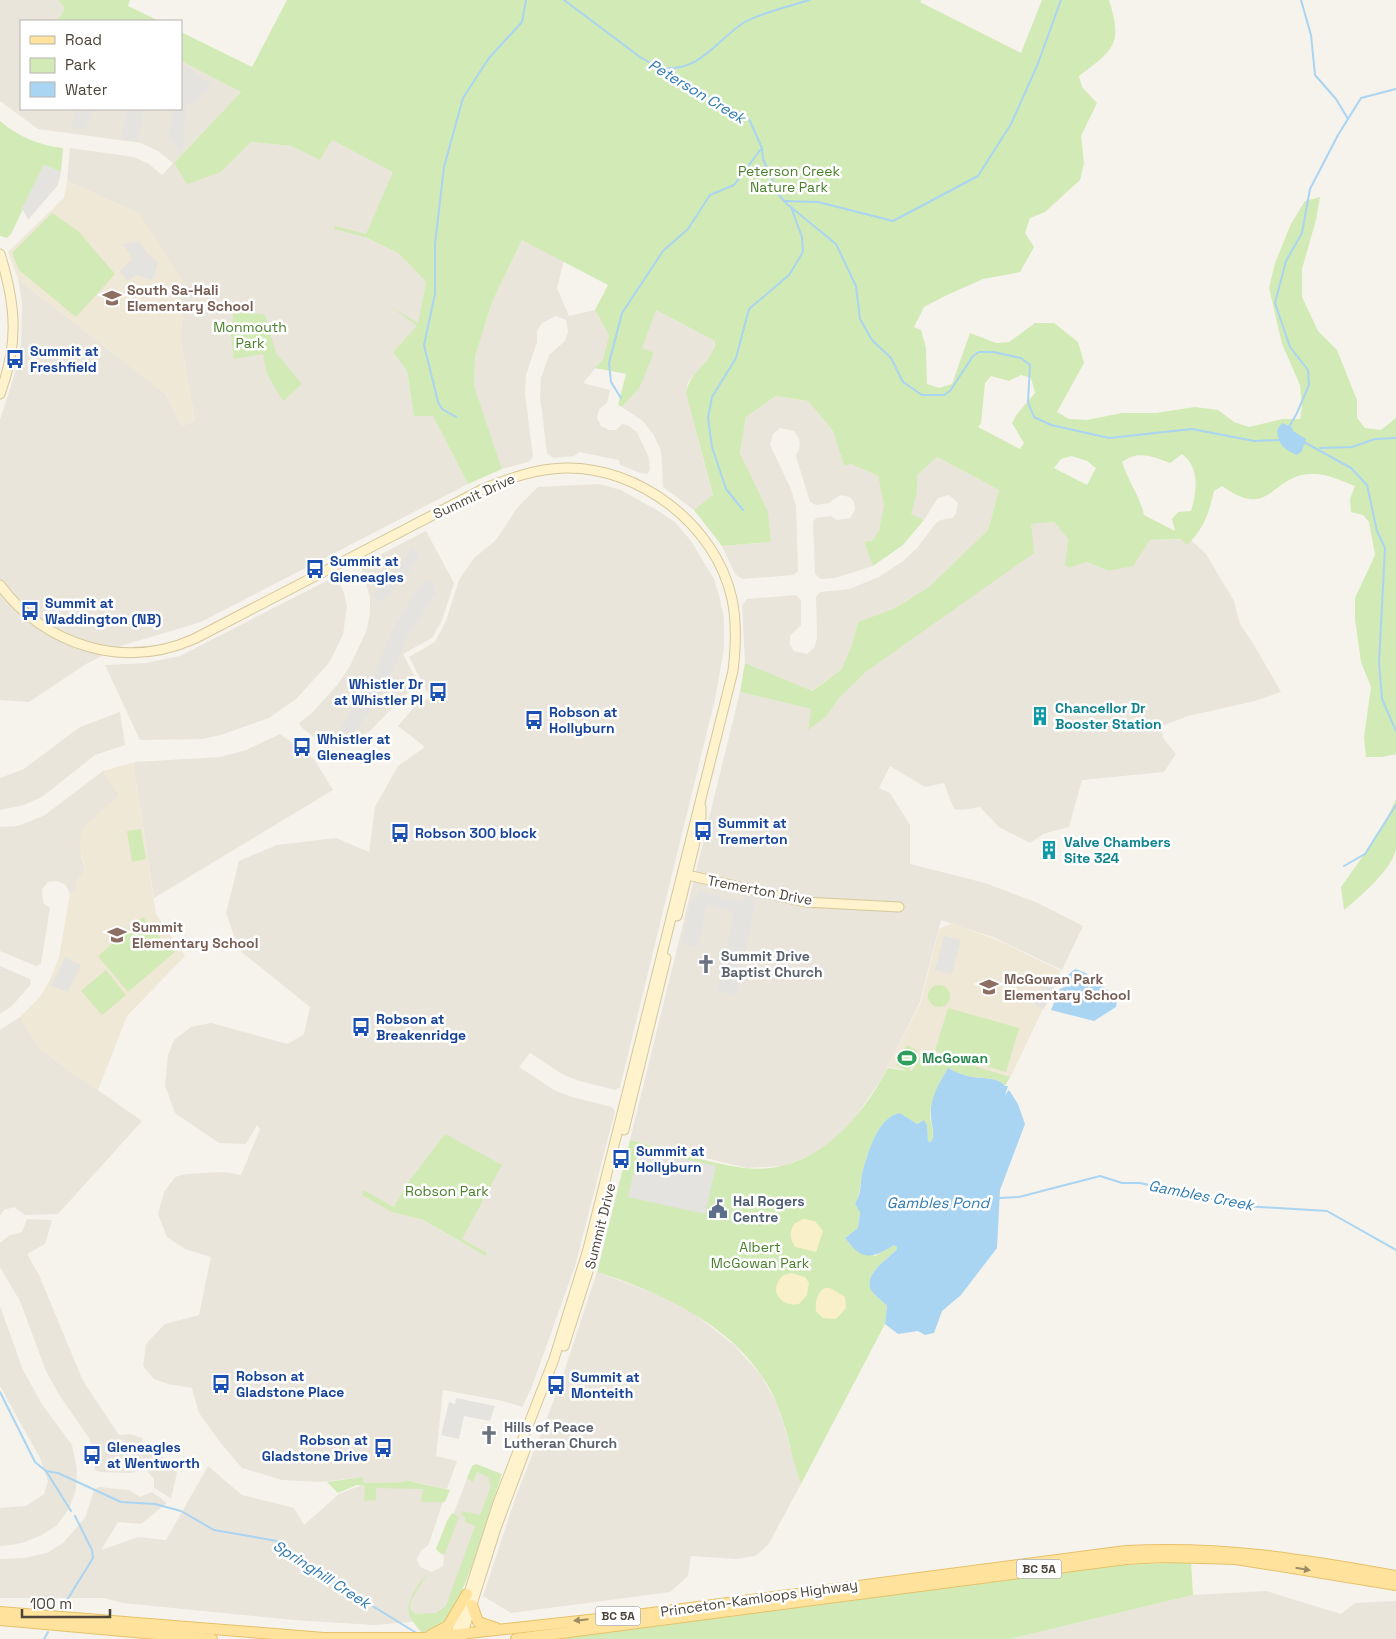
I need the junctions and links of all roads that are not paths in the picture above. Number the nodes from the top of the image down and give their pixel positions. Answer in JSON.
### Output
{"nodes":[{"id":1,"x":0,"y":254,"type":"edge"},
{"id":2,"x":0,"y":394,"type":"edge"},
{"id":3,"x":0,"y":585,"type":"edge"},
{"id":4,"x":684,"y":874,"type":"junction"},
{"id":5,"x":899,"y":907,"type":"dead end"},
{"id":6,"x":1396,"y":1576,"type":"edge"},
{"id":7,"x":1396,"y":1584,"type":"edge"},
{"id":8,"x":467,"y":1594,"type":"junction"},
{"id":9,"x":472,"y":1605,"type":"junction"},
{"id":10,"x":0,"y":1612,"type":"edge"},
{"id":11,"x":0,"y":1620,"type":"edge"},
{"id":12,"x":509,"y":1629,"type":"junction"},
{"id":13,"x":458,"y":1637,"type":"edge"},
{"id":14,"x":423,"y":1638,"type":"junction"},
{"id":15,"x":212,"y":1639,"type":"edge"},
{"id":16,"x":516,"y":1639,"type":"edge"}],
"edges":[{"from":1,"to":2,"type":"main road"},
{"from":3,"to":4,"type":"main road","name":"Summit Drive"},
{"from":4,"to":5,"type":"main road","name":"Tremerton Drive"},
{"from":4,"to":8,"type":"main road","name":"Summit Drive"},
{"from":4,"to":9,"type":"main road","name":"Summit Drive"},
{"from":6,"to":12,"type":"main road","name":"Princeton-Kamloops Highway","number":"BC 5A","one_way":true},
{"from":16,"to":7,"type":"main road","name":"Princeton-Kamloops Highway","number":"BC 5A","one_way":true},
{"from":8,"to":13,"type":"main road","name":"Summit Drive"},
{"from":8,"to":14,"type":"main road"},
{"from":9,"to":12,"type":"main road"},
{"from":9,"to":13,"type":"main road","name":"Summit Drive"},
{"from":10,"to":14,"type":"main road","name":"Princeton-Kamloops Highway","number":"BC 5A"},
{"from":11,"to":15,"type":"main road"},
{"from":12,"to":13,"type":"main road","name":"Princeton-Kamloops Highway","number":"BC 5A"},
{"from":13,"to":14,"type":"main road","name":"Princeton-Kamloops Highway","number":"BC 5A"}]}
